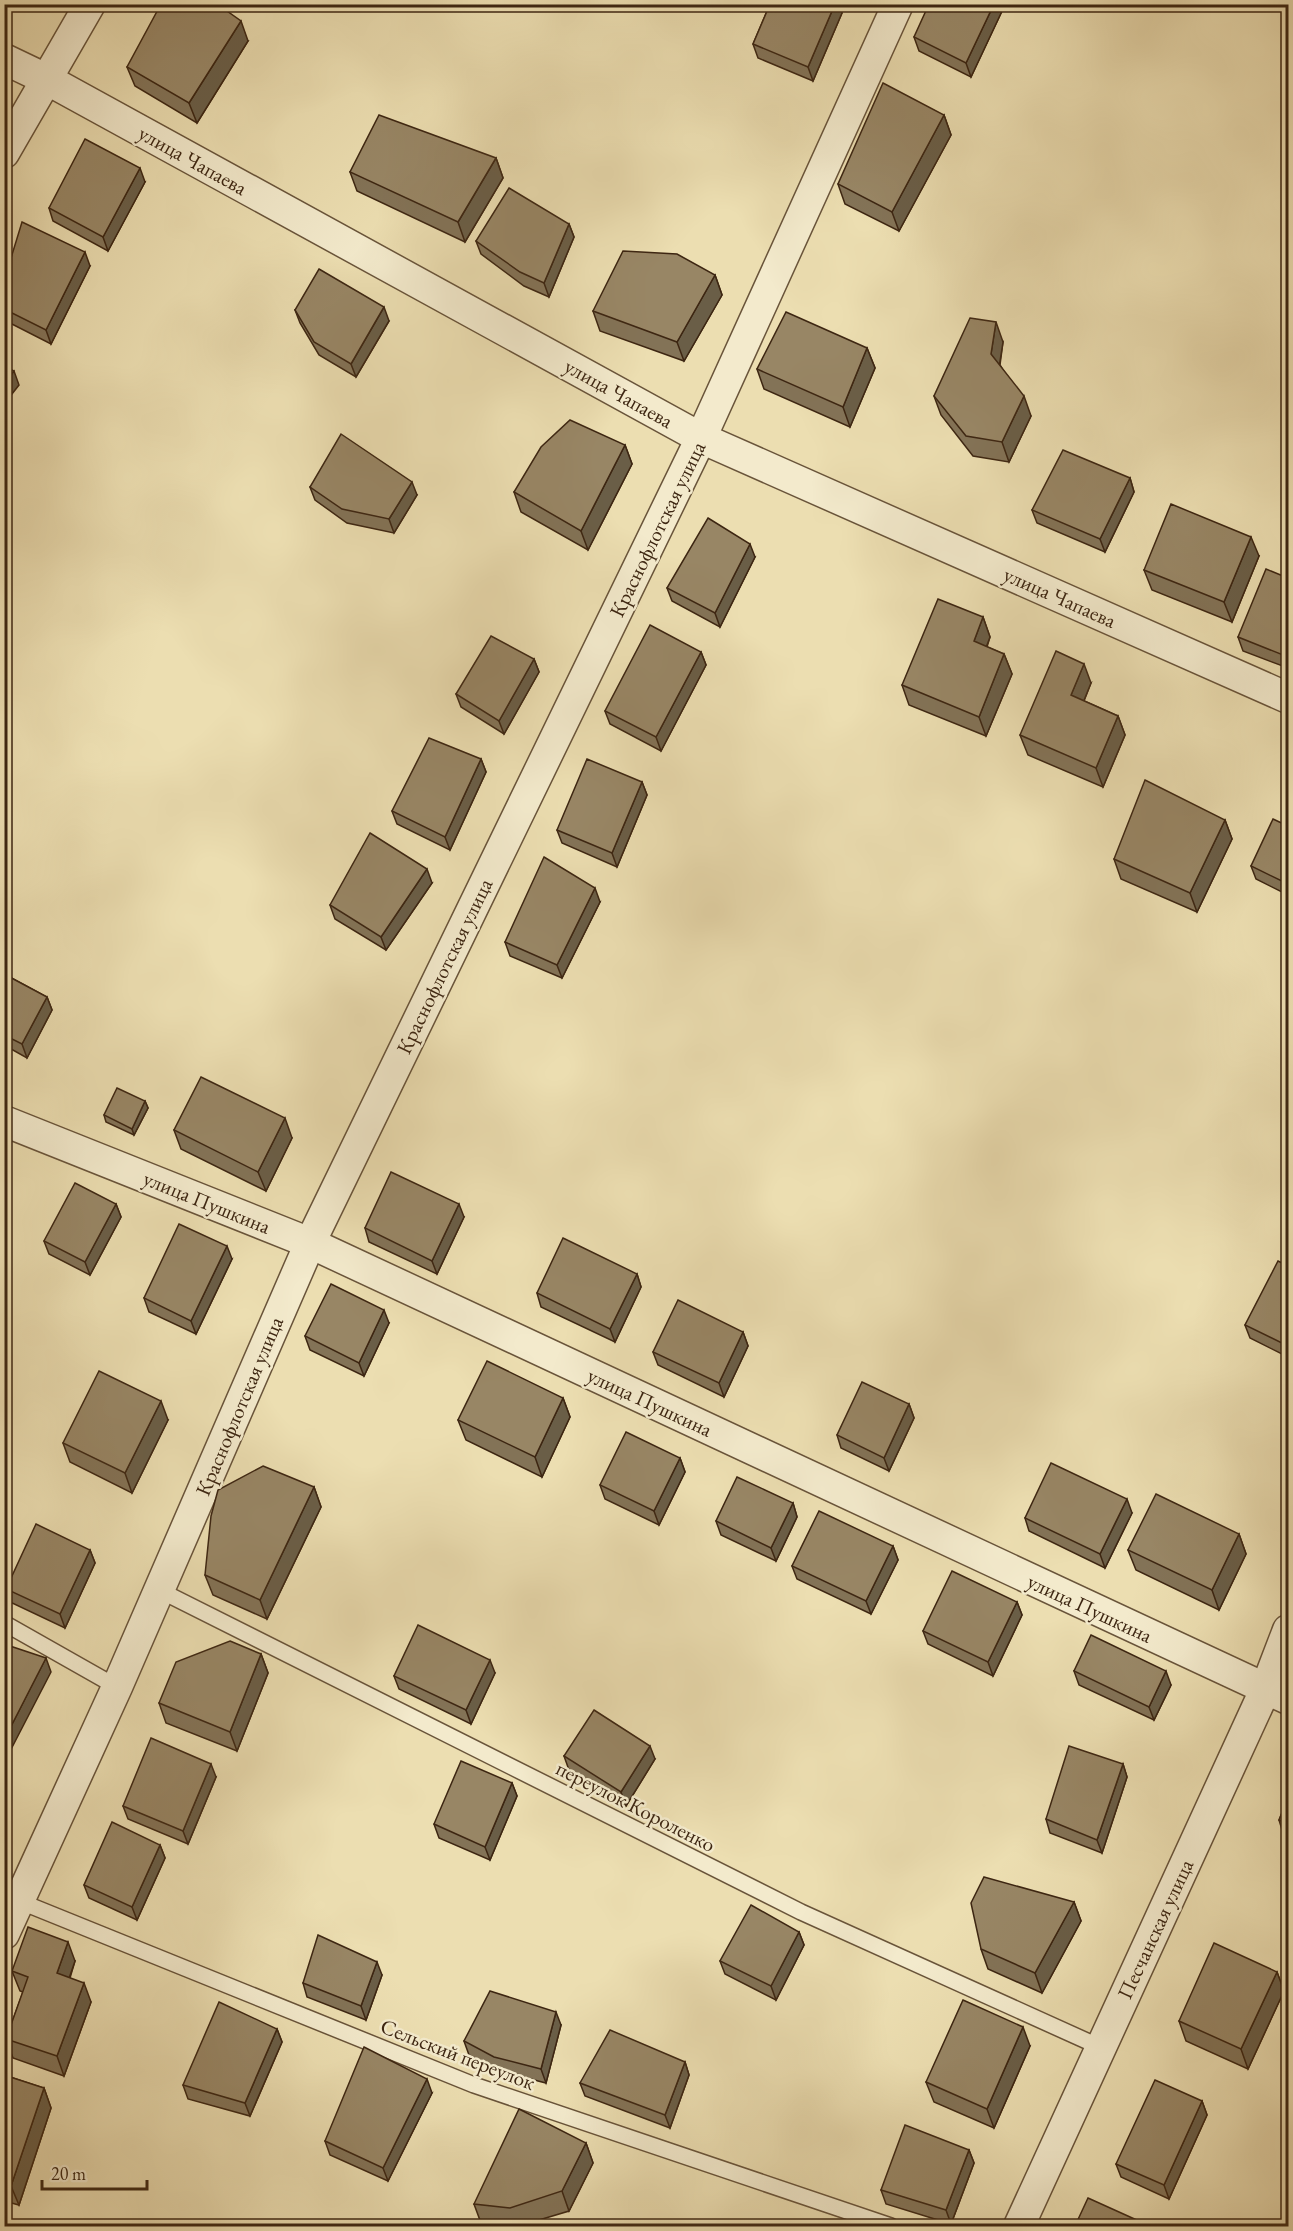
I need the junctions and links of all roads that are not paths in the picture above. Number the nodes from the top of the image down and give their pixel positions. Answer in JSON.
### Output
{"nodes":[{"id":1,"x":90,"y":4,"type":"edge"},
{"id":2,"x":898,"y":4,"type":"edge"},
{"id":3,"x":4,"y":59,"type":"edge"},
{"id":4,"x":48,"y":80,"type":"junction"},
{"id":5,"x":4,"y":153,"type":"edge"},
{"id":6,"x":701,"y":438,"type":"junction"},
{"id":7,"x":1288,"y":698,"type":"edge"},
{"id":8,"x":4,"y":1121,"type":"edge"},
{"id":9,"x":310,"y":1243,"type":"junction"},
{"id":10,"x":159,"y":1590,"type":"junction"},
{"id":11,"x":4,"y":1623,"type":"edge"},
{"id":12,"x":1288,"y":1630,"type":"edge"},
{"id":13,"x":117,"y":1687,"type":"junction"},
{"id":14,"x":1277,"y":1694,"type":"edge"},
{"id":15,"x":11,"y":1898,"type":"edge"},
{"id":16,"x":4,"y":1934,"type":"edge"},
{"id":17,"x":1100,"y":2047,"type":"junction"},
{"id":18,"x":891,"y":2226,"type":"edge"},
{"id":19,"x":1019,"y":2226,"type":"edge"}],
"edges":[{"from":1,"to":4,"type":"street"},
{"from":2,"to":6,"type":"street","name":"Краснофлотская улица"},
{"from":3,"to":4,"type":"street","name":"улица Чапаева"},
{"from":4,"to":5,"type":"street"},
{"from":4,"to":6,"type":"street","name":"улица Чапаева"},
{"from":6,"to":7,"type":"street","name":"улица Чапаева"},
{"from":6,"to":9,"type":"street","name":"Краснофлотская улица"},
{"from":8,"to":9,"type":"street","name":"улица Пушкина"},
{"from":9,"to":10,"type":"street","name":"Краснофлотская улица"},
{"from":9,"to":14,"type":"street","name":"улица Пушкина"},
{"from":10,"to":13,"type":"street","name":"Краснофлотская улица"},
{"from":10,"to":17,"type":"lane","name":"переулок Короленко"},
{"from":11,"to":13,"type":"lane"},
{"from":12,"to":14,"type":"street","name":"Песчанская улица"},
{"from":13,"to":15,"type":"street","name":"Краснофлотская улица"},
{"from":14,"to":17,"type":"street","name":"Песчанская улица"},
{"from":15,"to":16,"type":"street","name":"Краснофлотская улица"},
{"from":15,"to":18,"type":"lane","name":"Сельский переулок"},
{"from":17,"to":19,"type":"street","name":"Песчанская улица"}]}
